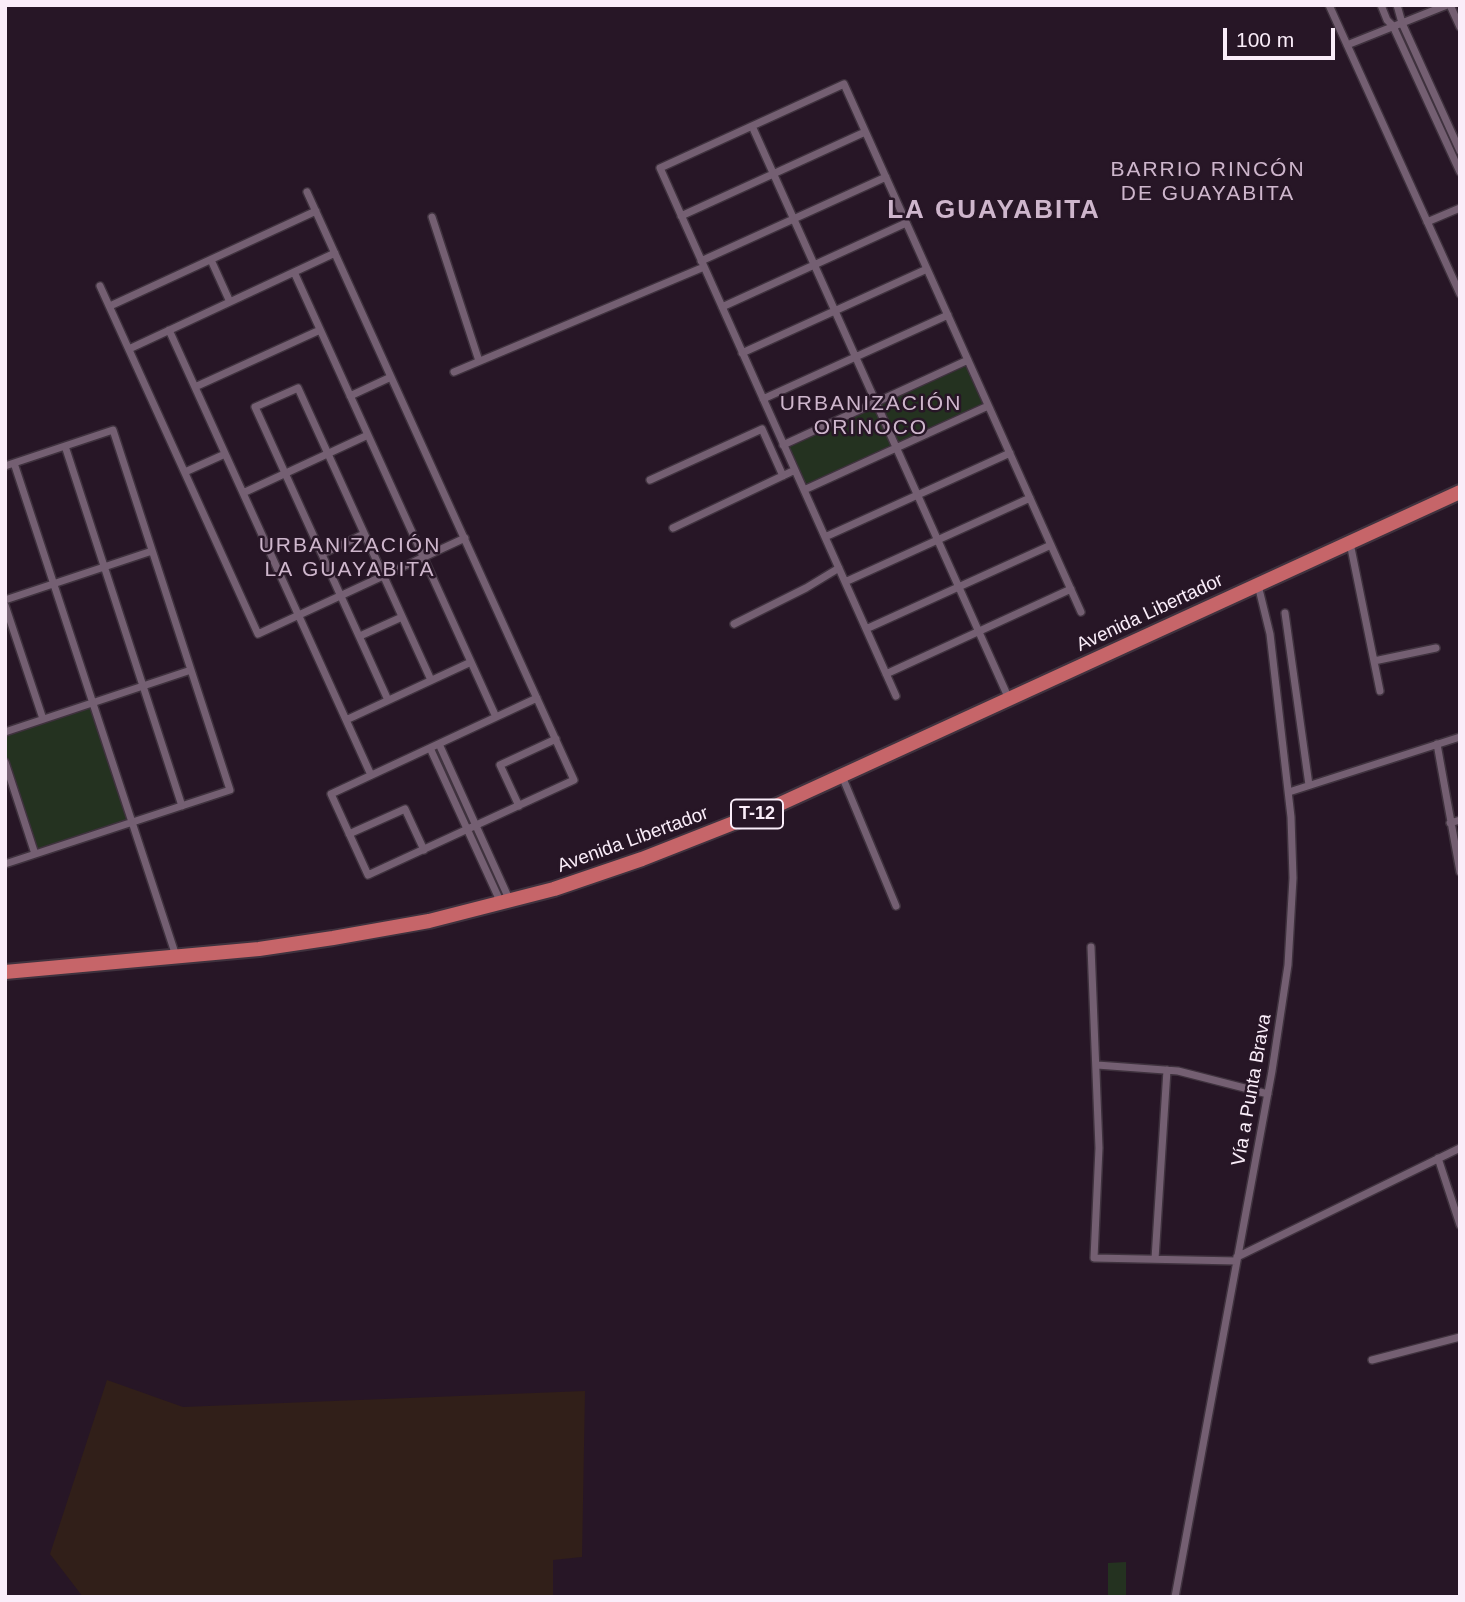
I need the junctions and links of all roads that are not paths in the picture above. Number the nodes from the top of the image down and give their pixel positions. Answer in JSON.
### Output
{"nodes":[{"id":1,"x":1329,"y":5,"type":"edge"},
{"id":2,"x":1381,"y":5,"type":"edge"},
{"id":3,"x":1398,"y":5,"type":"edge"},
{"id":4,"x":1446,"y":6,"type":"edge"},
{"id":5,"x":1402,"y":23,"type":"junction"},
{"id":6,"x":1394,"y":26,"type":"junction"},
{"id":7,"x":1460,"y":27,"type":"edge"},
{"id":8,"x":1347,"y":45,"type":"junction"},
{"id":9,"x":752,"y":126,"type":"junction"},
{"id":10,"x":866,"y":132,"type":"junction"},
{"id":11,"x":1460,"y":151,"type":"edge"},
{"id":12,"x":1460,"y":172,"type":"edge"},
{"id":13,"x":773,"y":174,"type":"junction"},
{"id":14,"x":886,"y":177,"type":"junction"},
{"id":15,"x":307,"y":192,"type":"dead end"},
{"id":16,"x":1460,"y":208,"type":"edge"},
{"id":17,"x":316,"y":211,"type":"junction"},
{"id":18,"x":681,"y":216,"type":"junction"},
{"id":19,"x":432,"y":217,"type":"dead end"},
{"id":20,"x":793,"y":219,"type":"junction"},
{"id":21,"x":1427,"y":222,"type":"junction"},
{"id":22,"x":906,"y":223,"type":"junction"},
{"id":23,"x":335,"y":253,"type":"junction"},
{"id":24,"x":211,"y":260,"type":"junction"},
{"id":25,"x":702,"y":264,"type":"junction"},
{"id":26,"x":814,"y":265,"type":"junction"},
{"id":27,"x":927,"y":269,"type":"junction"},
{"id":28,"x":294,"y":272,"type":"junction"},
{"id":29,"x":100,"y":286,"type":"dead end"},
{"id":30,"x":1460,"y":295,"type":"edge"},
{"id":31,"x":230,"y":302,"type":"junction"},
{"id":32,"x":110,"y":306,"type":"junction"},
{"id":33,"x":722,"y":307,"type":"junction"},
{"id":34,"x":835,"y":311,"type":"junction"},
{"id":35,"x":948,"y":315,"type":"junction"},
{"id":36,"x":169,"y":330,"type":"junction"},
{"id":37,"x":320,"y":330,"type":"junction"},
{"id":38,"x":129,"y":349,"type":"junction"},
{"id":39,"x":742,"y":353,"type":"junction"},
{"id":40,"x":856,"y":357,"type":"junction"},
{"id":41,"x":968,"y":360,"type":"junction"},
{"id":42,"x":479,"y":361,"type":"junction"},
{"id":43,"x":454,"y":372,"type":"dead end"},
{"id":44,"x":391,"y":377,"type":"junction"},
{"id":45,"x":195,"y":387,"type":"junction"},
{"id":46,"x":350,"y":396,"type":"junction"},
{"id":47,"x":763,"y":400,"type":"junction"},
{"id":48,"x":876,"y":402,"type":"junction"},
{"id":49,"x":988,"y":406,"type":"junction"},
{"id":50,"x":368,"y":435,"type":"junction"},
{"id":51,"x":783,"y":445,"type":"junction"},
{"id":52,"x":65,"y":446,"type":"junction"},
{"id":53,"x":896,"y":448,"type":"junction"},
{"id":54,"x":1010,"y":453,"type":"junction"},
{"id":55,"x":225,"y":454,"type":"junction"},
{"id":56,"x":328,"y":454,"type":"junction"},
{"id":57,"x":14,"y":463,"type":"junction"},
{"id":58,"x":5,"y":466,"type":"edge"},
{"id":59,"x":795,"y":470,"type":"junction"},
{"id":60,"x":185,"y":472,"type":"junction"},
{"id":61,"x":285,"y":473,"type":"junction"},
{"id":62,"x":783,"y":476,"type":"junction"},
{"id":63,"x":650,"y":480,"type":"dead end"},
{"id":64,"x":804,"y":490,"type":"junction"},
{"id":65,"x":1460,"y":492,"type":"edge"},
{"id":66,"x":243,"y":493,"type":"junction"},
{"id":67,"x":917,"y":495,"type":"junction"},
{"id":68,"x":1030,"y":498,"type":"junction"},
{"id":69,"x":674,"y":528,"type":"dead end"},
{"id":70,"x":365,"y":534,"type":"junction"},
{"id":71,"x":825,"y":537,"type":"junction"},
{"id":72,"x":465,"y":538,"type":"junction"},
{"id":73,"x":938,"y":540,"type":"junction"},
{"id":74,"x":1350,"y":542,"type":"junction"},
{"id":75,"x":1051,"y":545,"type":"junction"},
{"id":76,"x":152,"y":551,"type":"junction"},
{"id":77,"x":322,"y":554,"type":"junction"},
{"id":78,"x":423,"y":558,"type":"junction"},
{"id":79,"x":104,"y":567,"type":"junction"},
{"id":80,"x":839,"y":568,"type":"junction"},
{"id":81,"x":383,"y":576,"type":"junction"},
{"id":82,"x":845,"y":583,"type":"junction"},
{"id":83,"x":54,"y":584,"type":"junction"},
{"id":84,"x":1258,"y":585,"type":"junction"},
{"id":85,"x":958,"y":587,"type":"junction"},
{"id":86,"x":1071,"y":589,"type":"junction"},
{"id":87,"x":341,"y":596,"type":"junction"},
{"id":88,"x":5,"y":602,"type":"edge"},
{"id":89,"x":1081,"y":612,"type":"dead end"},
{"id":90,"x":1286,"y":613,"type":"dead end"},
{"id":91,"x":299,"y":615,"type":"junction"},
{"id":92,"x":402,"y":617,"type":"junction"},
{"id":93,"x":734,"y":624,"type":"dead end"},
{"id":94,"x":866,"y":629,"type":"junction"},
{"id":95,"x":979,"y":631,"type":"junction"},
{"id":96,"x":360,"y":636,"type":"junction"},
{"id":97,"x":1436,"y":648,"type":"dead end"},
{"id":98,"x":1374,"y":661,"type":"junction"},
{"id":99,"x":471,"y":662,"type":"junction"},
{"id":100,"x":191,"y":670,"type":"junction"},
{"id":101,"x":886,"y":674,"type":"junction"},
{"id":102,"x":431,"y":680,"type":"junction"},
{"id":103,"x":143,"y":686,"type":"junction"},
{"id":104,"x":1380,"y":691,"type":"dead end"},
{"id":105,"x":896,"y":696,"type":"dead end"},
{"id":106,"x":537,"y":698,"type":"junction"},
{"id":107,"x":1009,"y":699,"type":"junction"},
{"id":108,"x":388,"y":700,"type":"junction"},
{"id":109,"x":92,"y":703,"type":"junction"},
{"id":110,"x":496,"y":718,"type":"junction"},
{"id":111,"x":43,"y":719,"type":"junction"},
{"id":112,"x":346,"y":720,"type":"junction"},
{"id":113,"x":5,"y":732,"type":"edge"},
{"id":114,"x":1460,"y":737,"type":"edge"},
{"id":115,"x":556,"y":739,"type":"junction"},
{"id":116,"x":439,"y":744,"type":"junction"},
{"id":117,"x":1437,"y":744,"type":"junction"},
{"id":118,"x":430,"y":748,"type":"junction"},
{"id":119,"x":5,"y":762,"type":"edge"},
{"id":120,"x":371,"y":775,"type":"junction"},
{"id":121,"x":842,"y":776,"type":"junction"},
{"id":122,"x":1309,"y":785,"type":"junction"},
{"id":123,"x":1289,"y":792,"type":"junction"},
{"id":124,"x":182,"y":806,"type":"junction"},
{"id":125,"x":519,"y":806,"type":"junction"},
{"id":126,"x":1460,"y":820,"type":"edge"},
{"id":127,"x":131,"y":822,"type":"junction"},
{"id":128,"x":1450,"y":824,"type":"junction"},
{"id":129,"x":476,"y":826,"type":"junction"},
{"id":130,"x":467,"y":830,"type":"junction"},
{"id":131,"x":349,"y":834,"type":"junction"},
{"id":132,"x":424,"y":849,"type":"junction"},
{"id":133,"x":35,"y":854,"type":"junction"},
{"id":134,"x":5,"y":864,"type":"edge"},
{"id":135,"x":1460,"y":872,"type":"edge"},
{"id":136,"x":505,"y":903,"type":"junction"},
{"id":137,"x":896,"y":906,"type":"dead end"},
{"id":138,"x":1091,"y":947,"type":"dead end"},
{"id":139,"x":176,"y":956,"type":"junction"},
{"id":140,"x":5,"y":972,"type":"edge"},
{"id":141,"x":1097,"y":1065,"type":"junction"},
{"id":142,"x":1167,"y":1070,"type":"junction"},
{"id":143,"x":1268,"y":1094,"type":"junction"},
{"id":144,"x":1460,"y":1148,"type":"edge"},
{"id":145,"x":1438,"y":1158,"type":"junction"},
{"id":146,"x":1460,"y":1224,"type":"edge"},
{"id":147,"x":1154,"y":1259,"type":"junction"},
{"id":148,"x":1237,"y":1259,"type":"junction"},
{"id":149,"x":1460,"y":1337,"type":"edge"},
{"id":150,"x":1372,"y":1360,"type":"dead end"},
{"id":151,"x":1175,"y":1597,"type":"edge"}],
"edges":[{"from":1,"to":8,"type":"street"},
{"from":2,"to":6,"type":"street"},
{"from":3,"to":5,"type":"street"},
{"from":4,"to":5,"type":"street"},
{"from":4,"to":7,"type":"street"},
{"from":5,"to":6,"type":"street"},
{"from":5,"to":11,"type":"street"},
{"from":6,"to":8,"type":"street"},
{"from":6,"to":12,"type":"street"},
{"from":8,"to":21,"type":"street"},
{"from":9,"to":10,"type":"street"},
{"from":9,"to":13,"type":"street"},
{"from":9,"to":18,"type":"street"},
{"from":10,"to":13,"type":"street"},
{"from":10,"to":14,"type":"street"},
{"from":13,"to":18,"type":"street"},
{"from":13,"to":20,"type":"street"},
{"from":14,"to":20,"type":"street"},
{"from":14,"to":22,"type":"street"},
{"from":15,"to":17,"type":"street"},
{"from":16,"to":21,"type":"street"},
{"from":17,"to":23,"type":"street"},
{"from":17,"to":24,"type":"street"},
{"from":18,"to":25,"type":"street"},
{"from":19,"to":42,"type":"street"},
{"from":20,"to":25,"type":"street"},
{"from":20,"to":26,"type":"street"},
{"from":21,"to":30,"type":"street"},
{"from":22,"to":26,"type":"street"},
{"from":22,"to":27,"type":"street"},
{"from":23,"to":28,"type":"street"},
{"from":23,"to":44,"type":"street"},
{"from":24,"to":31,"type":"street"},
{"from":24,"to":32,"type":"street"},
{"from":25,"to":33,"type":"street"},
{"from":25,"to":42,"type":"street"},
{"from":26,"to":33,"type":"street"},
{"from":26,"to":34,"type":"street"},
{"from":27,"to":34,"type":"street"},
{"from":27,"to":35,"type":"street"},
{"from":28,"to":31,"type":"street"},
{"from":28,"to":37,"type":"street"},
{"from":29,"to":32,"type":"street"},
{"from":31,"to":36,"type":"street"},
{"from":32,"to":38,"type":"street"},
{"from":33,"to":39,"type":"street"},
{"from":34,"to":39,"type":"street"},
{"from":34,"to":40,"type":"street"},
{"from":35,"to":40,"type":"street"},
{"from":35,"to":41,"type":"street"},
{"from":36,"to":38,"type":"street"},
{"from":36,"to":45,"type":"street"},
{"from":37,"to":45,"type":"street"},
{"from":37,"to":46,"type":"street"},
{"from":38,"to":60,"type":"street"},
{"from":39,"to":47,"type":"street"},
{"from":40,"to":47,"type":"street"},
{"from":40,"to":48,"type":"street"},
{"from":41,"to":48,"type":"street"},
{"from":41,"to":49,"type":"street"},
{"from":42,"to":43,"type":"street"},
{"from":44,"to":46,"type":"street"},
{"from":44,"to":72,"type":"street"},
{"from":45,"to":55,"type":"street"},
{"from":46,"to":50,"type":"street"},
{"from":47,"to":51,"type":"street"},
{"from":48,"to":51,"type":"street"},
{"from":48,"to":53,"type":"street"},
{"from":49,"to":53,"type":"street"},
{"from":49,"to":54,"type":"street"},
{"from":50,"to":56,"type":"street"},
{"from":50,"to":78,"type":"street"},
{"from":51,"to":59,"type":"street"},
{"from":52,"to":57,"type":"street"},
{"from":52,"to":76,"type":"street"},
{"from":52,"to":79,"type":"street"},
{"from":53,"to":64,"type":"street"},
{"from":53,"to":67,"type":"street"},
{"from":54,"to":67,"type":"street"},
{"from":54,"to":68,"type":"street"},
{"from":55,"to":60,"type":"street"},
{"from":55,"to":66,"type":"street"},
{"from":56,"to":61,"type":"street"},
{"from":56,"to":61,"type":"street"},
{"from":56,"to":70,"type":"street"},
{"from":57,"to":58,"type":"street"},
{"from":57,"to":83,"type":"street"},
{"from":59,"to":62,"type":"street"},
{"from":59,"to":64,"type":"street"},
{"from":60,"to":91,"type":"street"},
{"from":61,"to":66,"type":"street"},
{"from":61,"to":77,"type":"street"},
{"from":62,"to":63,"type":"street"},
{"from":62,"to":69,"type":"street"},
{"from":64,"to":71,"type":"street"},
{"from":65,"to":74,"type":"highway","name":"Avenida Libertador","number":"T-12"},
{"from":66,"to":91,"type":"street"},
{"from":67,"to":71,"type":"street"},
{"from":67,"to":73,"type":"street"},
{"from":68,"to":73,"type":"street"},
{"from":68,"to":75,"type":"street"},
{"from":70,"to":77,"type":"street"},
{"from":70,"to":81,"type":"street"},
{"from":71,"to":80,"type":"street"},
{"from":72,"to":78,"type":"street"},
{"from":72,"to":106,"type":"street"},
{"from":73,"to":82,"type":"street"},
{"from":73,"to":85,"type":"street"},
{"from":74,"to":84,"type":"highway","name":"Avenida Libertador","number":"T-12"},
{"from":74,"to":98,"type":"street"},
{"from":75,"to":85,"type":"street"},
{"from":75,"to":86,"type":"street"},
{"from":76,"to":79,"type":"street"},
{"from":76,"to":100,"type":"street"},
{"from":77,"to":87,"type":"street"},
{"from":78,"to":81,"type":"street"},
{"from":78,"to":99,"type":"street"},
{"from":79,"to":83,"type":"street"},
{"from":79,"to":103,"type":"street"},
{"from":80,"to":82,"type":"street"},
{"from":80,"to":93,"type":"street"},
{"from":81,"to":87,"type":"street"},
{"from":81,"to":92,"type":"street"},
{"from":82,"to":94,"type":"street"},
{"from":83,"to":88,"type":"street"},
{"from":83,"to":109,"type":"street"},
{"from":84,"to":107,"type":"highway","name":"Avenida Libertador","number":"T-12"},
{"from":84,"to":123,"type":"street","name":"Vía a Punta Brava"},
{"from":85,"to":94,"type":"street"},
{"from":85,"to":95,"type":"street"},
{"from":86,"to":89,"type":"street"},
{"from":86,"to":95,"type":"street"},
{"from":87,"to":91,"type":"street"},
{"from":87,"to":96,"type":"street"},
{"from":88,"to":111,"type":"street"},
{"from":90,"to":122,"type":"street"},
{"from":91,"to":112,"type":"street"},
{"from":92,"to":96,"type":"street"},
{"from":92,"to":102,"type":"street"},
{"from":94,"to":101,"type":"street"},
{"from":95,"to":101,"type":"street"},
{"from":95,"to":107,"type":"street"},
{"from":96,"to":108,"type":"street"},
{"from":97,"to":98,"type":"street"},
{"from":98,"to":104,"type":"street"},
{"from":99,"to":102,"type":"street"},
{"from":99,"to":110,"type":"street"},
{"from":100,"to":103,"type":"street"},
{"from":100,"to":124,"type":"street"},
{"from":101,"to":105,"type":"street"},
{"from":102,"to":108,"type":"street"},
{"from":103,"to":109,"type":"street"},
{"from":103,"to":124,"type":"street"},
{"from":106,"to":110,"type":"street"},
{"from":106,"to":115,"type":"street"},
{"from":107,"to":121,"type":"highway","name":"Avenida Libertador","number":"T-12"},
{"from":108,"to":112,"type":"street"},
{"from":109,"to":111,"type":"street"},
{"from":109,"to":127,"type":"street"},
{"from":110,"to":116,"type":"street"},
{"from":111,"to":113,"type":"street"},
{"from":112,"to":120,"type":"street"},
{"from":114,"to":117,"type":"street"},
{"from":115,"to":125,"type":"street"},
{"from":115,"to":125,"type":"street"},
{"from":116,"to":118,"type":"street"},
{"from":116,"to":129,"type":"street"},
{"from":117,"to":122,"type":"street"},
{"from":117,"to":128,"type":"street"},
{"from":118,"to":120,"type":"street"},
{"from":118,"to":130,"type":"street"},
{"from":119,"to":133,"type":"street"},
{"from":120,"to":131,"type":"street"},
{"from":121,"to":136,"type":"highway","name":"Avenida Libertador","number":"T-12"},
{"from":121,"to":137,"type":"street"},
{"from":122,"to":123,"type":"street"},
{"from":123,"to":143,"type":"street","name":"Vía a Punta Brava"},
{"from":124,"to":127,"type":"street"},
{"from":125,"to":129,"type":"street"},
{"from":126,"to":128,"type":"street"},
{"from":127,"to":133,"type":"street"},
{"from":127,"to":139,"type":"street"},
{"from":128,"to":135,"type":"street"},
{"from":129,"to":130,"type":"street"},
{"from":129,"to":136,"type":"street"},
{"from":130,"to":132,"type":"street"},
{"from":130,"to":136,"type":"street"},
{"from":131,"to":132,"type":"street"},
{"from":131,"to":132,"type":"street"},
{"from":133,"to":134,"type":"street"},
{"from":136,"to":139,"type":"highway","name":"Avenida Libertador","number":"T-12"},
{"from":138,"to":141,"type":"street"},
{"from":139,"to":140,"type":"highway","name":"Avenida Libertador","number":"T-12"},
{"from":141,"to":142,"type":"street"},
{"from":141,"to":147,"type":"street"},
{"from":142,"to":143,"type":"street"},
{"from":142,"to":147,"type":"street"},
{"from":143,"to":148,"type":"street","name":"Vía a Punta Brava"},
{"from":144,"to":145,"type":"street"},
{"from":145,"to":146,"type":"street"},
{"from":145,"to":148,"type":"street"},
{"from":147,"to":148,"type":"street"},
{"from":148,"to":151,"type":"street","name":"Vía a Punta Brava"},
{"from":149,"to":150,"type":"street"}]}
